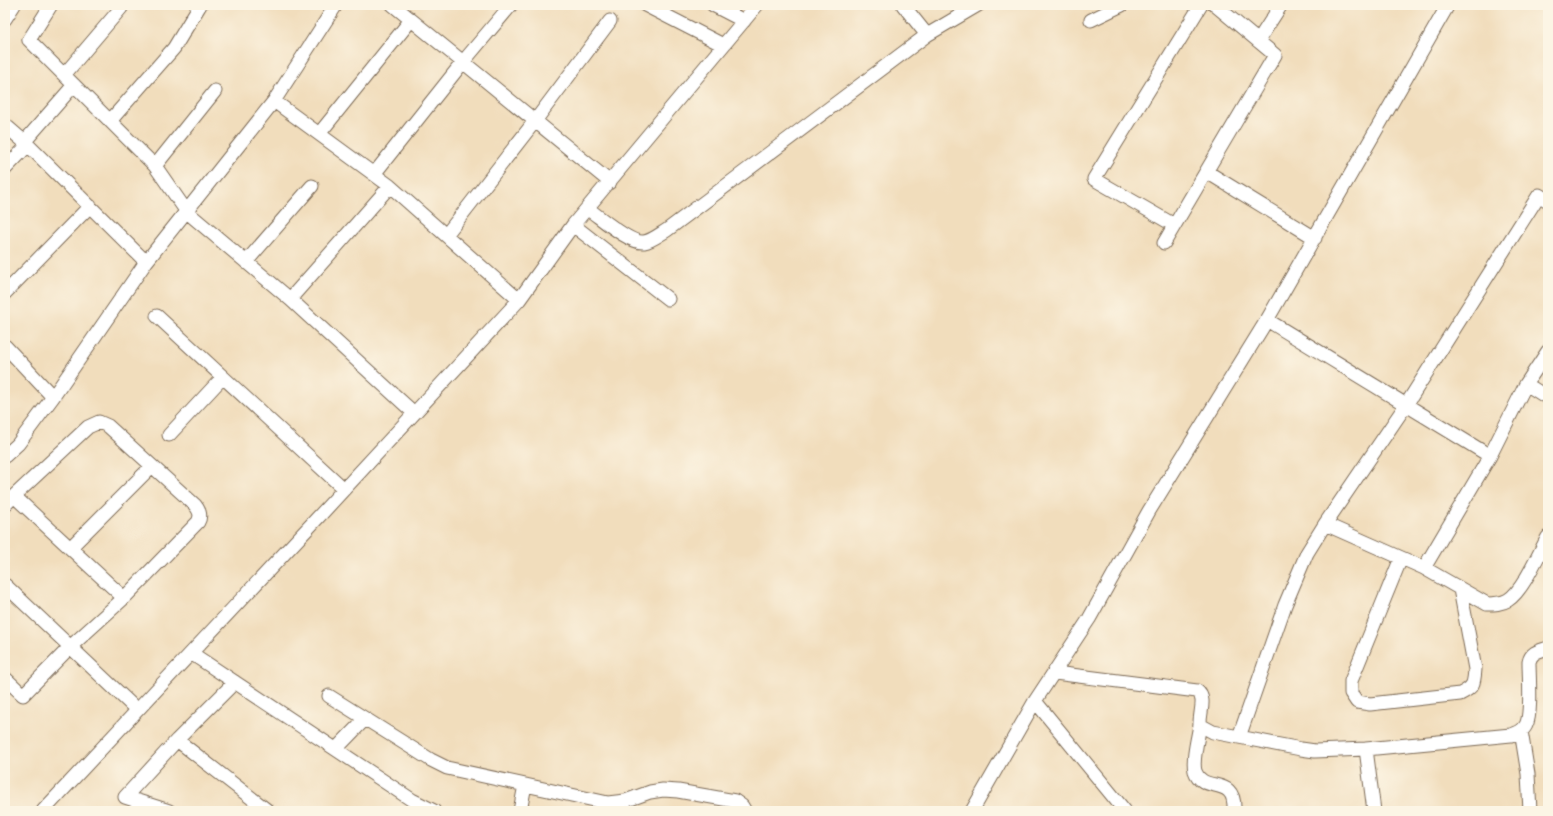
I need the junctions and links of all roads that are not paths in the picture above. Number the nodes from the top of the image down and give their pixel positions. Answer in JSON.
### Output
{"nodes":[{"id":1,"x":14,"y":5,"type":"edge"},
{"id":2,"x":51,"y":5,"type":"edge"},
{"id":3,"x":200,"y":5,"type":"edge"},
{"id":4,"x":336,"y":5,"type":"edge"},
{"id":5,"x":393,"y":5,"type":"edge"},
{"id":6,"x":511,"y":5,"type":"edge"},
{"id":7,"x":645,"y":5,"type":"edge"},
{"id":8,"x":713,"y":5,"type":"edge"},
{"id":9,"x":757,"y":5,"type":"edge"},
{"id":10,"x":903,"y":5,"type":"edge"},
{"id":11,"x":978,"y":5,"type":"edge"},
{"id":12,"x":1122,"y":5,"type":"edge"},
{"id":13,"x":1201,"y":5,"type":"edge"},
{"id":14,"x":1215,"y":5,"type":"edge"},
{"id":15,"x":1282,"y":5,"type":"edge"},
{"id":16,"x":1448,"y":5,"type":"edge"},
{"id":17,"x":121,"y":8,"type":"dead end"},
{"id":18,"x":5,"y":19,"type":"edge"},
{"id":19,"x":411,"y":20,"type":"junction"},
{"id":20,"x":1092,"y":20,"type":"dead end"},
{"id":21,"x":610,"y":21,"type":"dead end"},
{"id":22,"x":744,"y":21,"type":"junction"},
{"id":23,"x":927,"y":35,"type":"junction"},
{"id":24,"x":1258,"y":41,"type":"junction"},
{"id":25,"x":723,"y":45,"type":"junction"},
{"id":26,"x":463,"y":62,"type":"junction"},
{"id":27,"x":64,"y":75,"type":"junction"},
{"id":28,"x":74,"y":85,"type":"junction"},
{"id":29,"x":215,"y":91,"type":"dead end"},
{"id":30,"x":274,"y":101,"type":"junction"},
{"id":31,"x":110,"y":121,"type":"junction"},
{"id":32,"x":535,"y":121,"type":"junction"},
{"id":33,"x":5,"y":125,"type":"edge"},
{"id":34,"x":319,"y":134,"type":"junction"},
{"id":35,"x":26,"y":143,"type":"junction"},
{"id":36,"x":155,"y":166,"type":"junction"},
{"id":37,"x":5,"y":169,"type":"edge"},
{"id":38,"x":1207,"y":172,"type":"junction"},
{"id":39,"x":374,"y":174,"type":"junction"},
{"id":40,"x":610,"y":182,"type":"junction"},
{"id":41,"x":312,"y":186,"type":"dead end"},
{"id":42,"x":390,"y":186,"type":"junction"},
{"id":43,"x":1548,"y":201,"type":"edge"},
{"id":44,"x":90,"y":206,"type":"junction"},
{"id":45,"x":588,"y":209,"type":"junction"},
{"id":46,"x":187,"y":212,"type":"junction"},
{"id":47,"x":573,"y":225,"type":"junction"},
{"id":48,"x":1174,"y":225,"type":"junction"},
{"id":49,"x":446,"y":235,"type":"junction"},
{"id":50,"x":1315,"y":238,"type":"junction"},
{"id":51,"x":1164,"y":243,"type":"dead end"},
{"id":52,"x":146,"y":262,"type":"junction"},
{"id":53,"x":246,"y":262,"type":"junction"},
{"id":54,"x":5,"y":293,"type":"edge"},
{"id":55,"x":668,"y":298,"type":"dead end"},
{"id":56,"x":290,"y":299,"type":"junction"},
{"id":57,"x":519,"y":300,"type":"junction"},
{"id":58,"x":157,"y":316,"type":"dead end"},
{"id":59,"x":1268,"y":320,"type":"junction"},
{"id":60,"x":5,"y":346,"type":"edge"},
{"id":61,"x":1548,"y":351,"type":"edge"},
{"id":62,"x":223,"y":377,"type":"junction"},
{"id":63,"x":1526,"y":384,"type":"junction"},
{"id":64,"x":53,"y":397,"type":"junction"},
{"id":65,"x":1548,"y":398,"type":"edge"},
{"id":66,"x":1406,"y":405,"type":"junction"},
{"id":67,"x":414,"y":413,"type":"junction"},
{"id":68,"x":169,"y":436,"type":"dead end"},
{"id":69,"x":5,"y":456,"type":"edge"},
{"id":70,"x":1490,"y":456,"type":"junction"},
{"id":71,"x":152,"y":466,"type":"junction"},
{"id":72,"x":344,"y":489,"type":"junction"},
{"id":73,"x":10,"y":500,"type":"edge"},
{"id":74,"x":1325,"y":524,"type":"junction"},
{"id":75,"x":1548,"y":537,"type":"edge"},
{"id":76,"x":70,"y":548,"type":"junction"},
{"id":77,"x":1401,"y":558,"type":"junction"},
{"id":78,"x":1424,"y":568,"type":"junction"},
{"id":79,"x":5,"y":585,"type":"edge"},
{"id":80,"x":1460,"y":589,"type":"junction"},
{"id":81,"x":124,"y":598,"type":"junction"},
{"id":82,"x":70,"y":647,"type":"junction"},
{"id":83,"x":1548,"y":648,"type":"edge"},
{"id":84,"x":191,"y":653,"type":"junction"},
{"id":85,"x":1055,"y":672,"type":"junction"},
{"id":86,"x":5,"y":678,"type":"edge"},
{"id":87,"x":235,"y":682,"type":"junction"},
{"id":88,"x":329,"y":696,"type":"dead end"},
{"id":89,"x":1036,"y":701,"type":"junction"},
{"id":90,"x":137,"y":710,"type":"junction"},
{"id":91,"x":365,"y":718,"type":"junction"},
{"id":92,"x":1200,"y":725,"type":"junction"},
{"id":93,"x":1521,"y":731,"type":"junction"},
{"id":94,"x":1239,"y":737,"type":"junction"},
{"id":95,"x":177,"y":740,"type":"junction"},
{"id":96,"x":1366,"y":749,"type":"junction"},
{"id":97,"x":336,"y":750,"type":"junction"},
{"id":98,"x":525,"y":785,"type":"junction"},
{"id":99,"x":608,"y":807,"type":"edge"},
{"id":100,"x":42,"y":811,"type":"edge"},
{"id":101,"x":169,"y":811,"type":"edge"},
{"id":102,"x":268,"y":811,"type":"edge"},
{"id":103,"x":434,"y":811,"type":"edge"},
{"id":104,"x":520,"y":811,"type":"edge"},
{"id":105,"x":745,"y":811,"type":"edge"},
{"id":106,"x":972,"y":811,"type":"edge"},
{"id":107,"x":1125,"y":811,"type":"edge"},
{"id":108,"x":1234,"y":811,"type":"edge"},
{"id":109,"x":1374,"y":811,"type":"edge"},
{"id":110,"x":1530,"y":811,"type":"edge"}],
"edges":[{"from":1,"to":18,"type":"street"},
{"from":2,"to":27,"type":"street"},
{"from":3,"to":31,"type":"street"},
{"from":4,"to":30,"type":"street"},
{"from":5,"to":19,"type":"street"},
{"from":6,"to":26,"type":"street"},
{"from":7,"to":25,"type":"street"},
{"from":8,"to":22,"type":"street"},
{"from":9,"to":22,"type":"street"},
{"from":10,"to":23,"type":"street"},
{"from":11,"to":23,"type":"street"},
{"from":12,"to":20,"type":"street"},
{"from":13,"to":48,"type":"street"},
{"from":14,"to":24,"type":"street"},
{"from":15,"to":24,"type":"street"},
{"from":16,"to":50,"type":"street"},
{"from":17,"to":27,"type":"street"},
{"from":19,"to":26,"type":"street"},
{"from":19,"to":34,"type":"street"},
{"from":21,"to":32,"type":"street"},
{"from":22,"to":25,"type":"street"},
{"from":23,"to":45,"type":"street"},
{"from":24,"to":38,"type":"street"},
{"from":25,"to":40,"type":"street"},
{"from":26,"to":32,"type":"street"},
{"from":26,"to":39,"type":"street"},
{"from":27,"to":28,"type":"street"},
{"from":28,"to":31,"type":"street"},
{"from":28,"to":35,"type":"street"},
{"from":29,"to":36,"type":"street"},
{"from":30,"to":34,"type":"street"},
{"from":30,"to":46,"type":"street"},
{"from":31,"to":36,"type":"street"},
{"from":32,"to":40,"type":"street"},
{"from":32,"to":49,"type":"street"},
{"from":33,"to":35,"type":"street"},
{"from":34,"to":39,"type":"street"},
{"from":35,"to":37,"type":"street"},
{"from":35,"to":44,"type":"street"},
{"from":36,"to":46,"type":"street"},
{"from":38,"to":48,"type":"street"},
{"from":38,"to":50,"type":"street"},
{"from":39,"to":42,"type":"street"},
{"from":40,"to":45,"type":"street"},
{"from":41,"to":53,"type":"street"},
{"from":42,"to":49,"type":"street"},
{"from":42,"to":56,"type":"street"},
{"from":43,"to":66,"type":"street"},
{"from":44,"to":52,"type":"street"},
{"from":44,"to":54,"type":"street"},
{"from":45,"to":47,"type":"street"},
{"from":46,"to":52,"type":"street"},
{"from":46,"to":53,"type":"street"},
{"from":47,"to":55,"type":"street"},
{"from":47,"to":57,"type":"street"},
{"from":48,"to":51,"type":"street"},
{"from":49,"to":57,"type":"street"},
{"from":50,"to":59,"type":"street"},
{"from":52,"to":64,"type":"street"},
{"from":53,"to":56,"type":"street"},
{"from":56,"to":67,"type":"street"},
{"from":57,"to":67,"type":"street"},
{"from":58,"to":62,"type":"street"},
{"from":59,"to":66,"type":"street"},
{"from":59,"to":85,"type":"street"},
{"from":60,"to":64,"type":"street"},
{"from":61,"to":63,"type":"street"},
{"from":62,"to":68,"type":"street"},
{"from":62,"to":72,"type":"street"},
{"from":63,"to":65,"type":"street"},
{"from":63,"to":70,"type":"street"},
{"from":64,"to":69,"type":"street"},
{"from":66,"to":70,"type":"street"},
{"from":66,"to":74,"type":"street"},
{"from":67,"to":72,"type":"street"},
{"from":70,"to":78,"type":"street"},
{"from":71,"to":73,"type":"street"},
{"from":71,"to":76,"type":"street"},
{"from":71,"to":81,"type":"street"},
{"from":72,"to":84,"type":"street"},
{"from":73,"to":76,"type":"street"},
{"from":74,"to":77,"type":"street"},
{"from":74,"to":94,"type":"street"},
{"from":75,"to":80,"type":"street"},
{"from":76,"to":81,"type":"street"},
{"from":77,"to":78,"type":"street"},
{"from":77,"to":80,"type":"street"},
{"from":78,"to":80,"type":"street"},
{"from":79,"to":82,"type":"street"},
{"from":81,"to":82,"type":"street"},
{"from":82,"to":86,"type":"street"},
{"from":82,"to":90,"type":"street"},
{"from":83,"to":93,"type":"street"},
{"from":84,"to":87,"type":"street"},
{"from":84,"to":90,"type":"street"},
{"from":85,"to":89,"type":"street"},
{"from":85,"to":92,"type":"street"},
{"from":87,"to":95,"type":"street"},
{"from":87,"to":97,"type":"street"},
{"from":88,"to":91,"type":"street"},
{"from":89,"to":106,"type":"street"},
{"from":89,"to":107,"type":"street"},
{"from":90,"to":100,"type":"street"},
{"from":91,"to":97,"type":"street"},
{"from":91,"to":98,"type":"street"},
{"from":92,"to":94,"type":"street"},
{"from":92,"to":108,"type":"street"},
{"from":93,"to":96,"type":"street"},
{"from":93,"to":110,"type":"street"},
{"from":94,"to":96,"type":"street"},
{"from":95,"to":101,"type":"street"},
{"from":95,"to":102,"type":"street"},
{"from":96,"to":109,"type":"street"},
{"from":97,"to":103,"type":"street"},
{"from":98,"to":99,"type":"street"},
{"from":98,"to":104,"type":"street"},
{"from":99,"to":105,"type":"street"}]}
